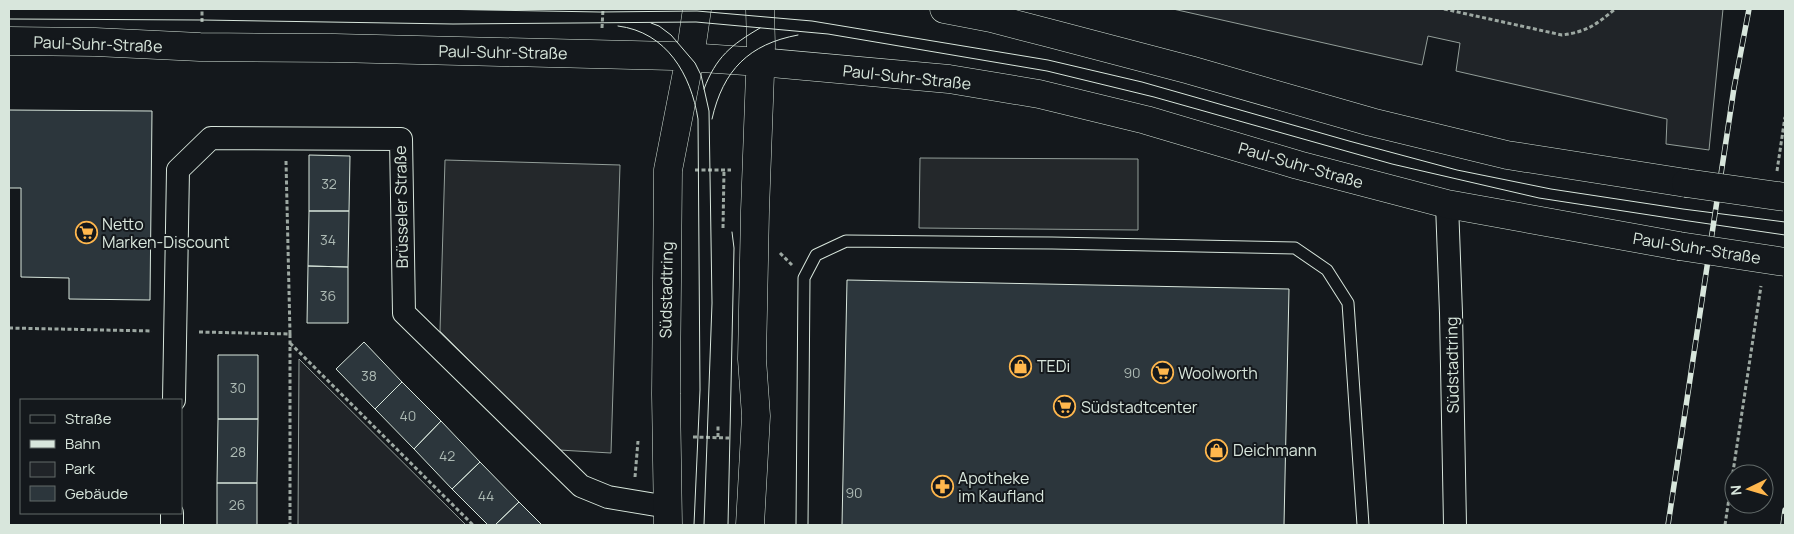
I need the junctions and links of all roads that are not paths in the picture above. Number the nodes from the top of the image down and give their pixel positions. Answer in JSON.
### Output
{"nodes":[{"id":1,"x":697,"y":9,"type":"edge"},
{"id":2,"x":760,"y":9,"type":"edge"},
{"id":3,"x":944,"y":9,"type":"edge"},
{"id":4,"x":9,"y":42,"type":"edge"},
{"id":5,"x":690,"y":57,"type":"junction"},
{"id":6,"x":760,"y":62,"type":"junction"},
{"id":7,"x":1781,"y":186,"type":"edge"},
{"id":8,"x":1447,"y":204,"type":"junction"},
{"id":9,"x":1785,"y":262,"type":"edge"},
{"id":10,"x":174,"y":399,"type":"edge"},
{"id":11,"x":668,"y":516,"type":"edge"},
{"id":12,"x":750,"y":525,"type":"edge"},
{"id":13,"x":802,"y":525,"type":"edge"},
{"id":14,"x":1363,"y":525,"type":"edge"},
{"id":15,"x":1455,"y":525,"type":"edge"}],
"edges":[{"from":1,"to":5,"type":"street","name":"Südstadtring"},
{"from":2,"to":6,"type":"street"},
{"from":3,"to":7,"type":"street","bridge":true},
{"from":4,"to":5,"type":"street","name":"Paul-Suhr-Straße"},
{"from":5,"to":6,"type":"street","name":"Paul-Suhr-Straße"},
{"from":5,"to":11,"type":"street","name":"Südstadtring"},
{"from":6,"to":8,"type":"street","name":"Paul-Suhr-Straße"},
{"from":6,"to":12,"type":"street"},
{"from":8,"to":9,"type":"street","name":"Paul-Suhr-Straße","bridge":true},
{"from":8,"to":15,"type":"street","name":"Südstadtring"},
{"from":10,"to":11,"type":"street","name":"Brüsseler Straße"},
{"from":13,"to":14,"type":"lane"}]}
